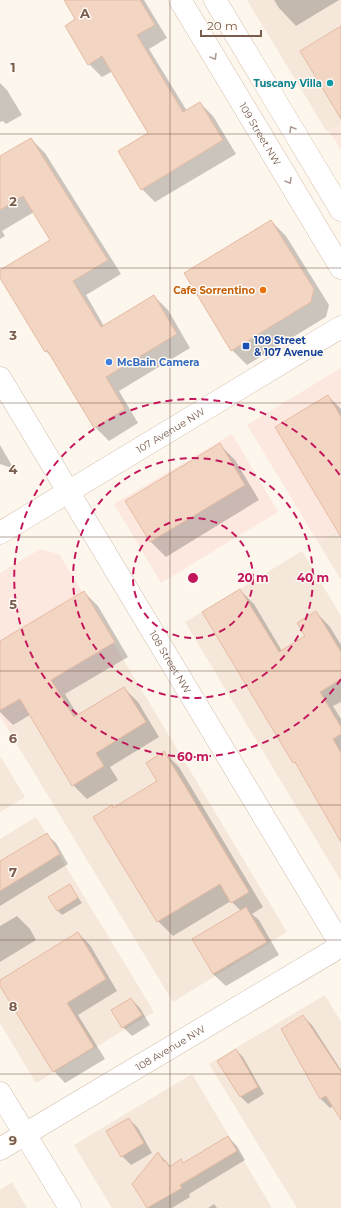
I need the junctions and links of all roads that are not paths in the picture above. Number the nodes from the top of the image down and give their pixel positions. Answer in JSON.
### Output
{"nodes":[{"id":1,"x":180,"y":0,"type":"edge"},
{"id":2,"x":215,"y":0,"type":"edge"},
{"id":3,"x":341,"y":210,"type":"edge"},
{"id":4,"x":341,"y":268,"type":"edge"},
{"id":5,"x":341,"y":327,"type":"edge"},
{"id":6,"x":0,"y":378,"type":"edge"},
{"id":7,"x":68,"y":492,"type":"junction"},
{"id":8,"x":0,"y":533,"type":"edge"},
{"id":9,"x":341,"y":946,"type":"edge"},
{"id":10,"x":0,"y":1093,"type":"edge"},
{"id":11,"x":25,"y":1134,"type":"junction"},
{"id":12,"x":0,"y":1149,"type":"edge"},
{"id":13,"x":70,"y":1208,"type":"edge"}],
"edges":[{"from":1,"to":4,"type":"street","name":"109 Street NW","one_way":true},
{"from":3,"to":2,"type":"street","one_way":true},
{"from":5,"to":7,"type":"street","name":"107 Avenue NW"},
{"from":6,"to":7,"type":"street","name":"108 Street NW"},
{"from":7,"to":8,"type":"street","name":"107 Avenue NW"},
{"from":7,"to":9,"type":"street","name":"108 Street NW"},
{"from":9,"to":11,"type":"street","name":"108 Avenue NW"},
{"from":10,"to":11,"type":"street"},
{"from":11,"to":12,"type":"street","name":"108 Avenue NW"},
{"from":11,"to":13,"type":"street"}]}
